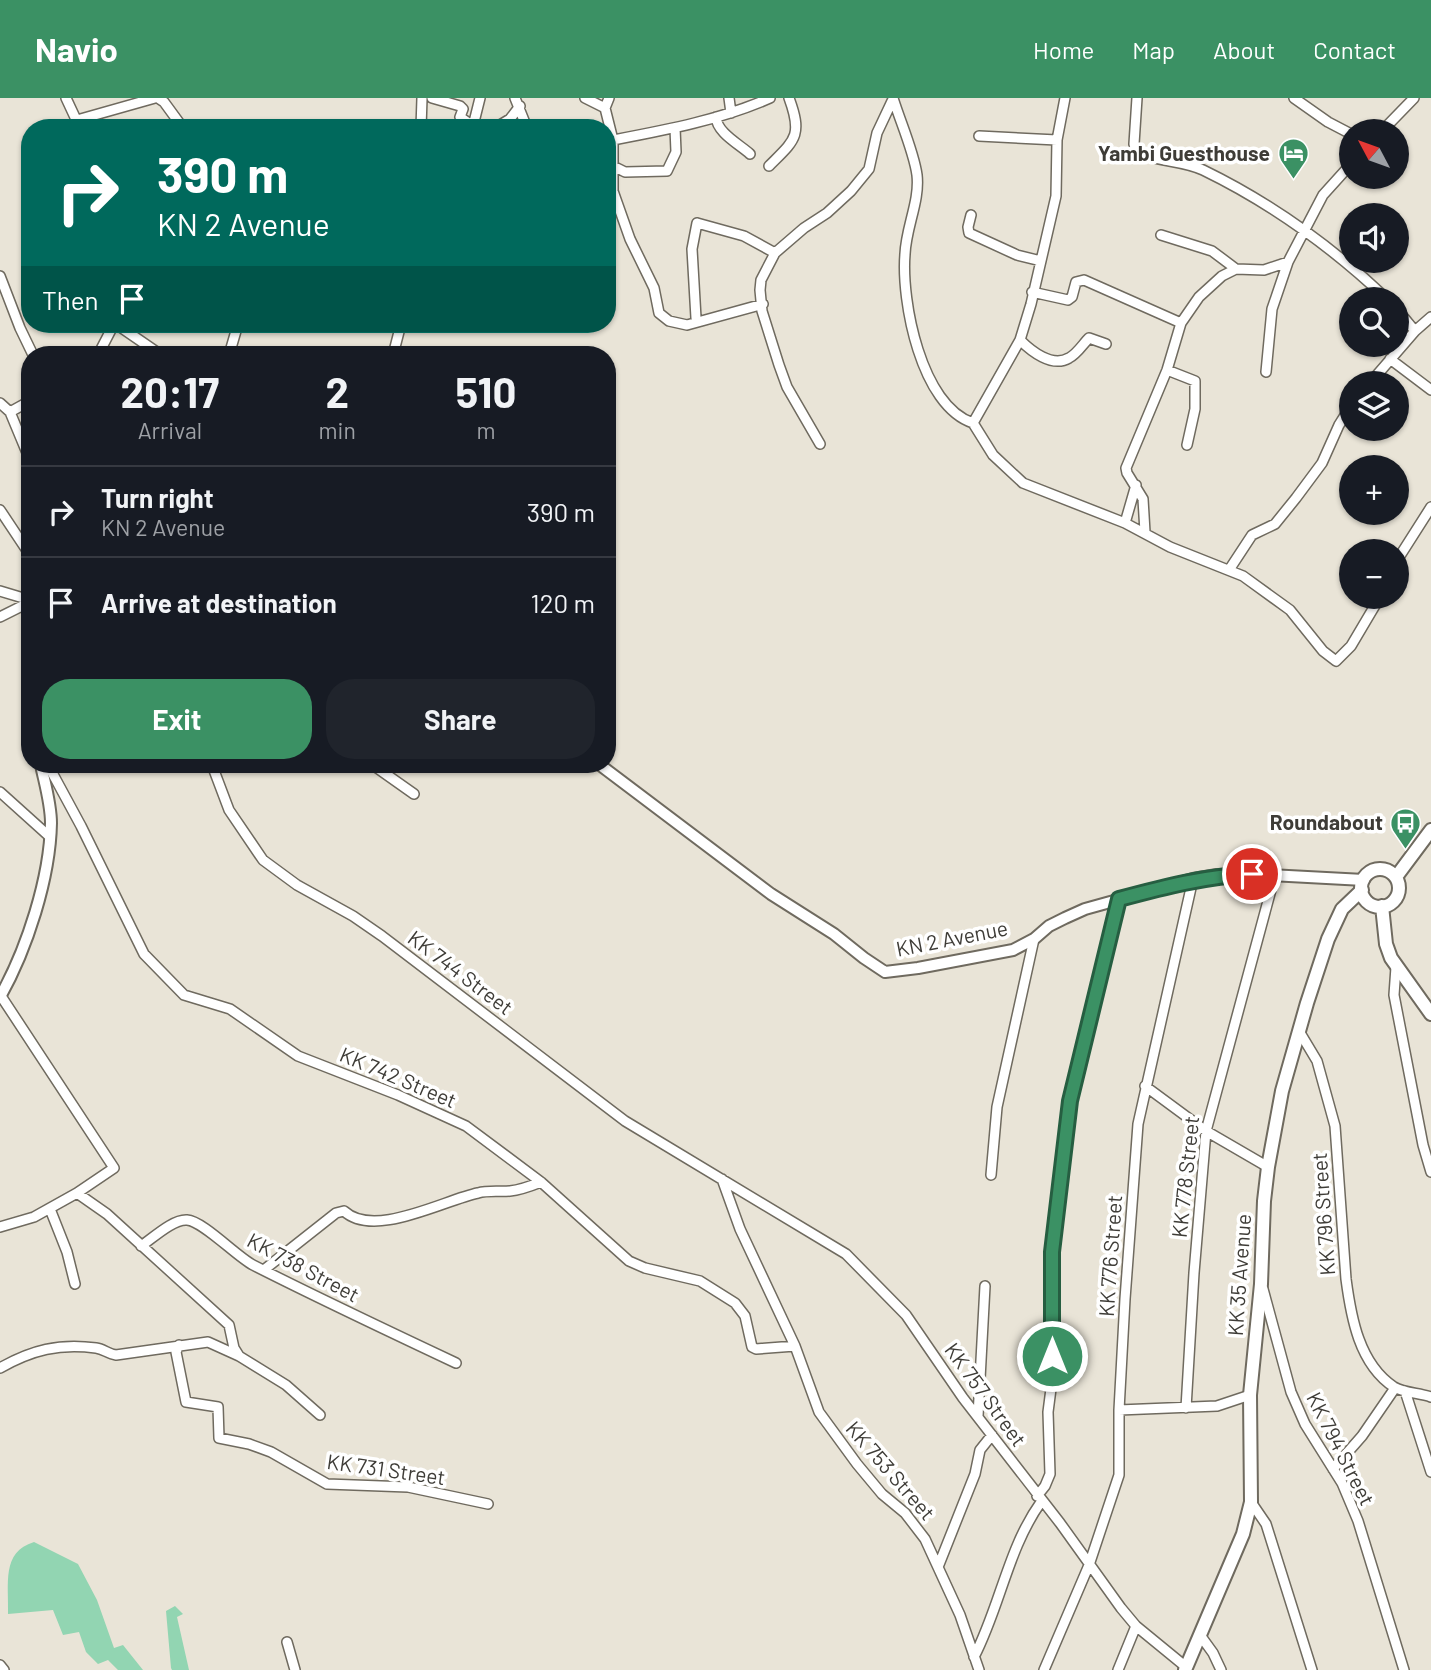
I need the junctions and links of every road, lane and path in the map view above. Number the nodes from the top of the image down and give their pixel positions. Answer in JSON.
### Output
{"nodes":[{"id":1,"x":66,"y":98,"type":"edge"},
{"id":2,"x":157,"y":98,"type":"edge"},
{"id":3,"x":422,"y":98,"type":"edge"},
{"id":4,"x":432,"y":98,"type":"edge"},
{"id":5,"x":480,"y":98,"type":"edge"},
{"id":6,"x":585,"y":98,"type":"edge"},
{"id":7,"x":609,"y":98,"type":"edge"},
{"id":8,"x":729,"y":98,"type":"edge"},
{"id":9,"x":770,"y":98,"type":"edge"},
{"id":10,"x":789,"y":98,"type":"edge"},
{"id":11,"x":1065,"y":98,"type":"edge"},
{"id":12,"x":1138,"y":98,"type":"edge"},
{"id":13,"x":1294,"y":98,"type":"edge"},
{"id":14,"x":1414,"y":98,"type":"edge"},
{"id":15,"x":893,"y":99,"type":"edge"},
{"id":16,"x":518,"y":102,"type":"edge"},
{"id":17,"x":605,"y":108,"type":"junction"},
{"id":18,"x":731,"y":113,"type":"junction"},
{"id":19,"x":716,"y":117,"type":"junction"},
{"id":20,"x":76,"y":119,"type":"edge"},
{"id":21,"x":93,"y":119,"type":"edge"},
{"id":22,"x":176,"y":119,"type":"edge"},
{"id":23,"x":421,"y":119,"type":"edge"},
{"id":24,"x":463,"y":119,"type":"edge"},
{"id":25,"x":476,"y":119,"type":"edge"},
{"id":26,"x":510,"y":119,"type":"edge"},
{"id":27,"x":524,"y":119,"type":"edge"},
{"id":28,"x":608,"y":119,"type":"edge"},
{"id":29,"x":1394,"y":119,"type":"edge"},
{"id":30,"x":675,"y":128,"type":"junction"},
{"id":31,"x":1339,"y":128,"type":"edge"},
{"id":32,"x":979,"y":136,"type":"dead end"},
{"id":33,"x":616,"y":140,"type":"edge"},
{"id":34,"x":1057,"y":140,"type":"junction"},
{"id":35,"x":750,"y":154,"type":"dead end"},
{"id":36,"x":769,"y":166,"type":"dead end"},
{"id":37,"x":616,"y":167,"type":"edge"},
{"id":38,"x":1339,"y":177,"type":"edge"},
{"id":39,"x":616,"y":199,"type":"edge"},
{"id":40,"x":971,"y":215,"type":"dead end"},
{"id":41,"x":1305,"y":230,"type":"junction"},
{"id":42,"x":1161,"y":235,"type":"dead end"},
{"id":43,"x":775,"y":253,"type":"junction"},
{"id":44,"x":1041,"y":261,"type":"junction"},
{"id":45,"x":1287,"y":262,"type":"junction"},
{"id":46,"x":1236,"y":269,"type":"junction"},
{"id":47,"x":0,"y":276,"type":"edge"},
{"id":48,"x":1375,"y":287,"type":"edge"},
{"id":49,"x":1032,"y":292,"type":"junction"},
{"id":50,"x":763,"y":304,"type":"junction"},
{"id":51,"x":1431,"y":317,"type":"edge"},
{"id":52,"x":696,"y":318,"type":"dead end"},
{"id":53,"x":1181,"y":323,"type":"junction"},
{"id":54,"x":1409,"y":323,"type":"edge"},
{"id":55,"x":21,"y":330,"type":"edge"},
{"id":56,"x":1416,"y":331,"type":"junction"},
{"id":57,"x":128,"y":333,"type":"edge"},
{"id":58,"x":1020,"y":340,"type":"junction"},
{"id":59,"x":1106,"y":344,"type":"dead end"},
{"id":60,"x":148,"y":346,"type":"edge"},
{"id":61,"x":1390,"y":359,"type":"junction"},
{"id":62,"x":1167,"y":370,"type":"junction"},
{"id":63,"x":1380,"y":371,"type":"edge"},
{"id":64,"x":1266,"y":372,"type":"dead end"},
{"id":65,"x":1431,"y":390,"type":"edge"},
{"id":66,"x":0,"y":403,"type":"edge"},
{"id":67,"x":21,"y":406,"type":"edge"},
{"id":68,"x":10,"y":412,"type":"junction"},
{"id":69,"x":973,"y":423,"type":"junction"},
{"id":70,"x":1339,"y":425,"type":"edge"},
{"id":71,"x":21,"y":438,"type":"edge"},
{"id":72,"x":820,"y":444,"type":"dead end"},
{"id":73,"x":1187,"y":445,"type":"dead end"},
{"id":74,"x":1136,"y":485,"type":"junction"},
{"id":75,"x":1431,"y":507,"type":"edge"},
{"id":76,"x":0,"y":510,"type":"edge"},
{"id":77,"x":1125,"y":523,"type":"junction"},
{"id":78,"x":1145,"y":532,"type":"junction"},
{"id":79,"x":21,"y":542,"type":"edge"},
{"id":80,"x":1409,"y":542,"type":"edge"},
{"id":81,"x":1229,"y":570,"type":"junction"},
{"id":82,"x":0,"y":591,"type":"edge"},
{"id":83,"x":21,"y":598,"type":"edge"},
{"id":84,"x":21,"y":606,"type":"edge"},
{"id":85,"x":1373,"y":609,"type":"edge"},
{"id":86,"x":0,"y":617,"type":"edge"},
{"id":87,"x":42,"y":773,"type":"edge"},
{"id":88,"x":52,"y":773,"type":"edge"},
{"id":89,"x":215,"y":773,"type":"edge"},
{"id":90,"x":384,"y":773,"type":"edge"},
{"id":91,"x":611,"y":773,"type":"edge"},
{"id":92,"x":0,"y":792,"type":"edge"},
{"id":93,"x":414,"y":794,"type":"dead end"},
{"id":94,"x":1431,"y":830,"type":"edge"},
{"id":95,"x":50,"y":837,"type":"junction"},
{"id":96,"x":1275,"y":875,"type":"junction"},
{"id":97,"x":1396,"y":877,"type":"junction"},
{"id":98,"x":1193,"y":879,"type":"junction"},
{"id":99,"x":1363,"y":885,"type":"junction"},
{"id":100,"x":1119,"y":899,"type":"junction"},
{"id":101,"x":1382,"y":906,"type":"junction"},
{"id":102,"x":1034,"y":939,"type":"junction"},
{"id":103,"x":1396,"y":967,"type":"junction"},
{"id":104,"x":0,"y":996,"type":"edge"},
{"id":105,"x":1431,"y":1014,"type":"edge"},
{"id":106,"x":1299,"y":1031,"type":"junction"},
{"id":107,"x":1146,"y":1086,"type":"junction"},
{"id":108,"x":1206,"y":1131,"type":"junction"},
{"id":109,"x":1268,"y":1167,"type":"junction"},
{"id":110,"x":1431,"y":1172,"type":"edge"},
{"id":111,"x":991,"y":1175,"type":"dead end"},
{"id":112,"x":722,"y":1180,"type":"junction"},
{"id":113,"x":541,"y":1182,"type":"junction"},
{"id":114,"x":77,"y":1193,"type":"junction"},
{"id":115,"x":50,"y":1209,"type":"junction"},
{"id":116,"x":0,"y":1227,"type":"edge"},
{"id":117,"x":141,"y":1246,"type":"junction"},
{"id":118,"x":265,"y":1269,"type":"junction"},
{"id":119,"x":75,"y":1284,"type":"dead end"},
{"id":120,"x":1261,"y":1284,"type":"junction"},
{"id":121,"x":985,"y":1286,"type":"dead end"},
{"id":122,"x":179,"y":1345,"type":"junction"},
{"id":123,"x":794,"y":1346,"type":"junction"},
{"id":124,"x":239,"y":1356,"type":"junction"},
{"id":125,"x":456,"y":1363,"type":"dead end"},
{"id":126,"x":0,"y":1368,"type":"edge"},
{"id":127,"x":1400,"y":1390,"type":"junction"},
{"id":128,"x":1250,"y":1395,"type":"junction"},
{"id":129,"x":1431,"y":1396,"type":"edge"},
{"id":130,"x":1186,"y":1408,"type":"junction"},
{"id":131,"x":1119,"y":1410,"type":"junction"},
{"id":132,"x":320,"y":1415,"type":"dead end"},
{"id":133,"x":978,"y":1416,"type":"junction"},
{"id":134,"x":992,"y":1435,"type":"junction"},
{"id":135,"x":1334,"y":1469,"type":"junction"},
{"id":136,"x":1431,"y":1472,"type":"edge"},
{"id":137,"x":1039,"y":1499,"type":"junction"},
{"id":138,"x":1251,"y":1502,"type":"junction"},
{"id":139,"x":488,"y":1504,"type":"dead end"},
{"id":140,"x":1089,"y":1565,"type":"junction"},
{"id":141,"x":938,"y":1567,"type":"junction"},
{"id":142,"x":1136,"y":1626,"type":"junction"},
{"id":143,"x":1200,"y":1635,"type":"junction"},
{"id":144,"x":287,"y":1642,"type":"dead end"},
{"id":145,"x":974,"y":1657,"type":"junction"},
{"id":146,"x":0,"y":1665,"type":"edge"},
{"id":147,"x":1186,"y":1668,"type":"edge"},
{"id":148,"x":4,"y":1670,"type":"edge"},
{"id":149,"x":295,"y":1670,"type":"edge"},
{"id":150,"x":979,"y":1670,"type":"edge"},
{"id":151,"x":1044,"y":1670,"type":"edge"},
{"id":152,"x":1118,"y":1670,"type":"edge"},
{"id":153,"x":1221,"y":1670,"type":"edge"},
{"id":154,"x":1312,"y":1670,"type":"edge"},
{"id":155,"x":1404,"y":1670,"type":"edge"}],
"edges":[{"from":1,"to":20,"type":"street"},
{"from":2,"to":21,"type":"street"},
{"from":2,"to":22,"type":"street"},
{"from":3,"to":23,"type":"street"},
{"from":4,"to":24,"type":"street"},
{"from":5,"to":25,"type":"street"},
{"from":6,"to":17,"type":"street"},
{"from":7,"to":17,"type":"street"},
{"from":8,"to":18,"type":"street"},
{"from":9,"to":18,"type":"street"},
{"from":10,"to":36,"type":"street"},
{"from":11,"to":34,"type":"street"},
{"from":12,"to":41,"type":"street"},
{"from":13,"to":31,"type":"street"},
{"from":14,"to":29,"type":"street"},
{"from":15,"to":43,"type":"street"},
{"from":15,"to":69,"type":"street"},
{"from":16,"to":26,"type":"street"},
{"from":16,"to":27,"type":"street"},
{"from":17,"to":28,"type":"street"},
{"from":18,"to":19,"type":"street"},
{"from":19,"to":30,"type":"street"},
{"from":19,"to":35,"type":"street"},
{"from":30,"to":33,"type":"street"},
{"from":30,"to":37,"type":"street"},
{"from":32,"to":34,"type":"street"},
{"from":34,"to":44,"type":"street"},
{"from":38,"to":41,"type":"street"},
{"from":39,"to":50,"type":"street"},
{"from":40,"to":44,"type":"street"},
{"from":41,"to":45,"type":"street"},
{"from":41,"to":48,"type":"street"},
{"from":42,"to":46,"type":"street"},
{"from":43,"to":50,"type":"street"},
{"from":43,"to":52,"type":"street"},
{"from":44,"to":49,"type":"street"},
{"from":45,"to":46,"type":"street"},
{"from":45,"to":64,"type":"street"},
{"from":46,"to":53,"type":"street"},
{"from":47,"to":55,"type":"street"},
{"from":49,"to":53,"type":"street"},
{"from":49,"to":58,"type":"street"},
{"from":50,"to":72,"type":"street"},
{"from":51,"to":56,"type":"street"},
{"from":53,"to":62,"type":"street"},
{"from":54,"to":56,"type":"street"},
{"from":56,"to":61,"type":"street"},
{"from":57,"to":60,"type":"street"},
{"from":58,"to":59,"type":"street"},
{"from":58,"to":69,"type":"street"},
{"from":61,"to":63,"type":"street"},
{"from":61,"to":65,"type":"street"},
{"from":62,"to":73,"type":"street"},
{"from":62,"to":74,"type":"street"},
{"from":66,"to":68,"type":"street"},
{"from":67,"to":68,"type":"street"},
{"from":68,"to":71,"type":"street"},
{"from":69,"to":77,"type":"street"},
{"from":70,"to":81,"type":"street"},
{"from":74,"to":77,"type":"street"},
{"from":74,"to":78,"type":"street"},
{"from":75,"to":80,"type":"street"},
{"from":76,"to":79,"type":"street"},
{"from":77,"to":78,"type":"street"},
{"from":78,"to":81,"type":"street"},
{"from":81,"to":85,"type":"street"},
{"from":82,"to":83,"type":"street"},
{"from":84,"to":86,"type":"street"},
{"from":87,"to":95,"type":"street"},
{"from":88,"to":113,"type":"street","name":"KK 742 Street"},
{"from":89,"to":112,"type":"street","name":"KK 744 Street"},
{"from":90,"to":93,"type":"street"},
{"from":91,"to":102,"type":"street","name":"KN 2 Avenue"},
{"from":92,"to":95,"type":"street"},
{"from":94,"to":97,"type":"main road"},
{"from":95,"to":104,"type":"street"},
{"from":96,"to":98,"type":"street","name":"KN 2 Avenue"},
{"from":96,"to":99,"type":"street","name":"KN 2 Avenue"},
{"from":96,"to":108,"type":"street","name":"KK 778 Street"},
{"from":97,"to":99,"type":"main road"},
{"from":97,"to":101,"type":"main road"},
{"from":98,"to":100,"type":"street","name":"KN 2 Avenue"},
{"from":98,"to":107,"type":"street","name":"KK 776 Street"},
{"from":99,"to":101,"type":"main road"},
{"from":99,"to":106,"type":"main road","name":"KK 35 Avenue"},
{"from":100,"to":102,"type":"street","name":"KN 2 Avenue"},
{"from":100,"to":137,"type":"street"},
{"from":101,"to":103,"type":"main road"},
{"from":102,"to":111,"type":"street"},
{"from":103,"to":105,"type":"main road"},
{"from":103,"to":110,"type":"street"},
{"from":104,"to":114,"type":"street"},
{"from":106,"to":109,"type":"main road","name":"KK 35 Avenue"},
{"from":106,"to":127,"type":"street","name":"KK 796 Street"},
{"from":107,"to":108,"type":"street"},
{"from":107,"to":131,"type":"street","name":"KK 776 Street"},
{"from":108,"to":109,"type":"street"},
{"from":108,"to":130,"type":"street","name":"KK 778 Street"},
{"from":109,"to":120,"type":"main road","name":"KK 35 Avenue"},
{"from":112,"to":123,"type":"street","name":"KK 753 Street"},
{"from":112,"to":133,"type":"street","name":"KK 757 Street"},
{"from":113,"to":118,"type":"street"},
{"from":113,"to":123,"type":"street","name":"KK 742 Street"},
{"from":114,"to":115,"type":"street"},
{"from":114,"to":117,"type":"street"},
{"from":115,"to":116,"type":"street"},
{"from":115,"to":119,"type":"street"},
{"from":117,"to":118,"type":"street","name":"KK 738 Street"},
{"from":117,"to":124,"type":"street"},
{"from":118,"to":125,"type":"street","name":"KK 738 Street"},
{"from":120,"to":128,"type":"main road","name":"KK 35 Avenue"},
{"from":120,"to":135,"type":"street","name":"KK 794 Street"},
{"from":121,"to":133,"type":"street"},
{"from":122,"to":124,"type":"street"},
{"from":122,"to":126,"type":"street"},
{"from":122,"to":139,"type":"street","name":"KK 731 Street"},
{"from":123,"to":141,"type":"street","name":"KK 753 Street"},
{"from":124,"to":132,"type":"street"},
{"from":127,"to":129,"type":"street"},
{"from":127,"to":135,"type":"street"},
{"from":127,"to":136,"type":"street","name":"KK 796 Street"},
{"from":128,"to":130,"type":"street"},
{"from":128,"to":138,"type":"main road","name":"KK 35 Avenue"},
{"from":130,"to":131,"type":"street"},
{"from":131,"to":140,"type":"street","name":"KK 776 Street"},
{"from":133,"to":134,"type":"street","name":"KK 757 Street"},
{"from":134,"to":137,"type":"street","name":"KK 757 Street"},
{"from":134,"to":141,"type":"street"},
{"from":135,"to":155,"type":"street","name":"KK 794 Street"},
{"from":137,"to":140,"type":"street","name":"KK 757 Street"},
{"from":137,"to":145,"type":"street"},
{"from":138,"to":143,"type":"main road","name":"KK 35 Avenue"},
{"from":138,"to":154,"type":"street"},
{"from":140,"to":142,"type":"street","name":"KK 757 Street"},
{"from":140,"to":151,"type":"street","name":"KK 776 Street"},
{"from":141,"to":145,"type":"street","name":"KK 753 Street"},
{"from":142,"to":147,"type":"street","name":"KK 757 Street"},
{"from":142,"to":152,"type":"street"},
{"from":143,"to":147,"type":"main road","name":"KK 35 Avenue"},
{"from":143,"to":153,"type":"street"},
{"from":144,"to":149,"type":"street"},
{"from":145,"to":150,"type":"street","name":"KK 753 Street"},
{"from":146,"to":148,"type":"street"}]}
